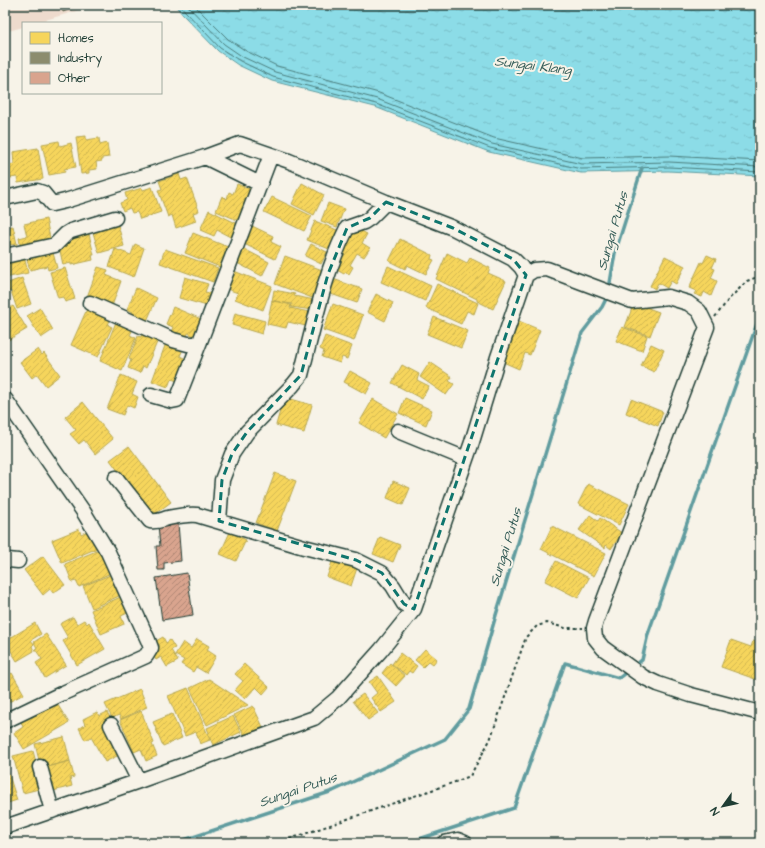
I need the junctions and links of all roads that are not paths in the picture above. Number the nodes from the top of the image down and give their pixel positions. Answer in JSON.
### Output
{"nodes":[{"id":1,"x":271,"y":155,"type":"junction"},
{"id":2,"x":205,"y":157,"type":"junction"},
{"id":3,"x":260,"y":184,"type":"junction"},
{"id":4,"x":5,"y":198,"type":"edge"},
{"id":5,"x":386,"y":202,"type":"junction"},
{"id":6,"x":115,"y":218,"type":"dead end"},
{"id":7,"x":5,"y":256,"type":"edge"},
{"id":8,"x":526,"y":275,"type":"junction"},
{"id":9,"x":90,"y":303,"type":"dead end"},
{"id":10,"x":199,"y":344,"type":"junction"},
{"id":11,"x":151,"y":394,"type":"dead end"},
{"id":12,"x":5,"y":399,"type":"edge"},
{"id":13,"x":398,"y":431,"type":"dead end"},
{"id":14,"x":466,"y":459,"type":"junction"},
{"id":15,"x":116,"y":478,"type":"dead end"},
{"id":16,"x":219,"y":521,"type":"junction"},
{"id":17,"x":414,"y":609,"type":"junction"},
{"id":18,"x":759,"y":708,"type":"edge"},
{"id":19,"x":5,"y":721,"type":"edge"},
{"id":20,"x":111,"y":724,"type":"dead end"},
{"id":21,"x":40,"y":767,"type":"dead end"},
{"id":22,"x":139,"y":782,"type":"junction"},
{"id":23,"x":52,"y":811,"type":"junction"},
{"id":24,"x":5,"y":827,"type":"edge"},
{"id":25,"x":444,"y":843,"type":"edge"},
{"id":26,"x":465,"y":843,"type":"edge"}],
"edges":[{"from":1,"to":2,"type":"street"},
{"from":1,"to":3,"type":"street"},
{"from":1,"to":5,"type":"street"},
{"from":2,"to":3,"type":"street"},
{"from":2,"to":4,"type":"street"},
{"from":3,"to":10,"type":"street"},
{"from":5,"to":8,"type":"street"},
{"from":5,"to":16,"type":"street"},
{"from":6,"to":7,"type":"street"},
{"from":8,"to":14,"type":"street"},
{"from":8,"to":18,"type":"street"},
{"from":9,"to":10,"type":"street"},
{"from":10,"to":11,"type":"street"},
{"from":12,"to":19,"type":"street"},
{"from":13,"to":14,"type":"street"},
{"from":14,"to":17,"type":"street"},
{"from":15,"to":16,"type":"street"},
{"from":16,"to":17,"type":"street"},
{"from":17,"to":22,"type":"street"},
{"from":20,"to":22,"type":"street"},
{"from":21,"to":23,"type":"street"},
{"from":22,"to":23,"type":"street"},
{"from":23,"to":24,"type":"street"},
{"from":25,"to":26,"type":"street"}]}
